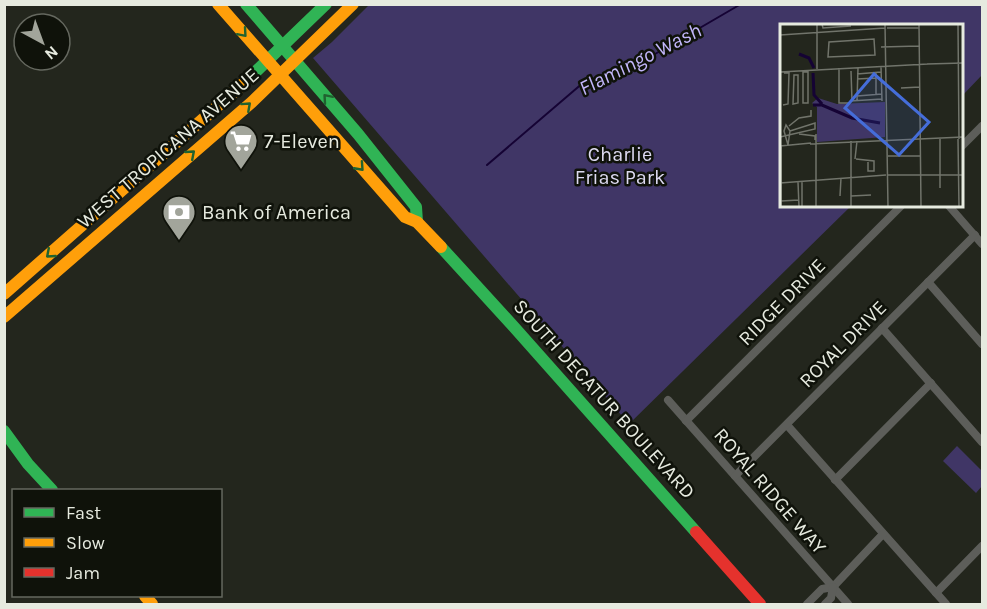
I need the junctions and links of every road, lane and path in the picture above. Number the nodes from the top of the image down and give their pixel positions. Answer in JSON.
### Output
{"nodes":[{"id":1,"x":218,"y":4,"type":"edge"},
{"id":2,"x":246,"y":4,"type":"edge"},
{"id":3,"x":326,"y":4,"type":"edge"},
{"id":4,"x":353,"y":4,"type":"edge"},
{"id":5,"x":283,"y":47,"type":"junction"},
{"id":6,"x":295,"y":61,"type":"junction"},
{"id":7,"x":267,"y":62,"type":"junction"},
{"id":8,"x":280,"y":76,"type":"junction"},
{"id":9,"x":981,"y":130,"type":"edge"},
{"id":10,"x":176,"y":143,"type":"junction"},
{"id":11,"x":963,"y":145,"type":"edge"},
{"id":12,"x":901,"y":207,"type":"edge"},
{"id":13,"x":950,"y":207,"type":"edge"},
{"id":14,"x":118,"y":218,"type":"junction"},
{"id":15,"x":417,"y":222,"type":"junction"},
{"id":16,"x":975,"y":235,"type":"junction"},
{"id":17,"x":982,"y":244,"type":"edge"},
{"id":18,"x":928,"y":282,"type":"junction"},
{"id":19,"x":4,"y":294,"type":"edge"},
{"id":20,"x":4,"y":317,"type":"edge"},
{"id":21,"x":882,"y":328,"type":"junction"},
{"id":22,"x":982,"y":344,"type":"edge"},
{"id":23,"x":931,"y":383,"type":"junction"},
{"id":24,"x":668,"y":400,"type":"dead end"},
{"id":25,"x":686,"y":421,"type":"junction"},
{"id":26,"x":787,"y":425,"type":"junction"},
{"id":27,"x":4,"y":431,"type":"edge"},
{"id":28,"x":982,"y":442,"type":"edge"},
{"id":29,"x":4,"y":447,"type":"edge"},
{"id":30,"x":28,"y":464,"type":"junction"},
{"id":31,"x":735,"y":476,"type":"junction"},
{"id":32,"x":835,"y":480,"type":"junction"},
{"id":33,"x":51,"y":489,"type":"edge"},
{"id":34,"x":883,"y":534,"type":"junction"},
{"id":35,"x":982,"y":546,"type":"edge"},
{"id":36,"x":832,"y":587,"type":"junction"},
{"id":37,"x":936,"y":593,"type":"junction"},
{"id":38,"x":760,"y":604,"type":"edge"},
{"id":39,"x":807,"y":604,"type":"edge"},
{"id":40,"x":825,"y":604,"type":"edge"},
{"id":41,"x":848,"y":604,"type":"edge"},
{"id":42,"x":946,"y":604,"type":"edge"}],
"edges":[{"from":1,"to":7,"type":"main road","name":"SOUTH DECATUR BOULEVARD","one_way":true},
{"from":2,"to":5,"type":"main road","name":"SOUTH DECATUR BOULEVARD"},
{"from":3,"to":5,"type":"main road","name":"WEST TROPICANA AVENUE"},
{"from":4,"to":6,"type":"main road","name":"WEST TROPICANA AVENUE"},
{"from":5,"to":6,"type":"main road","name":"SOUTH DECATUR BOULEVARD"},
{"from":5,"to":7,"type":"main road","name":"WEST TROPICANA AVENUE"},
{"from":6,"to":8,"type":"main road","name":"WEST TROPICANA AVENUE"},
{"from":15,"to":6,"type":"main road","name":"SOUTH DECATUR BOULEVARD","one_way":true},
{"from":7,"to":8,"type":"main road","name":"SOUTH DECATUR BOULEVARD"},
{"from":7,"to":10,"type":"main road","name":"WEST TROPICANA AVENUE"},
{"from":14,"to":8,"type":"main road","name":"WEST TROPICANA AVENUE","one_way":true},
{"from":8,"to":15,"type":"main road","name":"SOUTH DECATUR BOULEVARD","one_way":true},
{"from":9,"to":11,"type":"street"},
{"from":10,"to":14,"type":"main road"},
{"from":10,"to":19,"type":"main road","name":"WEST TROPICANA AVENUE","one_way":true},
{"from":12,"to":25,"type":"street","name":"RIDGE DRIVE"},
{"from":13,"to":16,"type":"street"},
{"from":14,"to":20,"type":"main road","name":"WEST TROPICANA AVENUE"},
{"from":15,"to":38,"type":"main road","name":"SOUTH DECATUR BOULEVARD"},
{"from":16,"to":17,"type":"street"},
{"from":16,"to":18,"type":"street","name":"ROYAL DRIVE"},
{"from":18,"to":21,"type":"street","name":"ROYAL DRIVE"},
{"from":18,"to":22,"type":"street"},
{"from":21,"to":23,"type":"street"},
{"from":21,"to":26,"type":"street","name":"ROYAL DRIVE"},
{"from":23,"to":28,"type":"street"},
{"from":23,"to":32,"type":"street"},
{"from":24,"to":25,"type":"street","name":"ROYAL RIDGE WAY"},
{"from":25,"to":31,"type":"street","name":"ROYAL RIDGE WAY"},
{"from":26,"to":31,"type":"street","name":"ROYAL DRIVE"},
{"from":26,"to":32,"type":"street"},
{"from":27,"to":30,"type":"main road"},
{"from":29,"to":30,"type":"main road"},
{"from":30,"to":33,"type":"main road"},
{"from":31,"to":36,"type":"street","name":"ROYAL RIDGE WAY"},
{"from":32,"to":34,"type":"street"},
{"from":34,"to":36,"type":"street"},
{"from":34,"to":37,"type":"street"},
{"from":35,"to":37,"type":"street"},
{"from":36,"to":39,"type":"street"},
{"from":36,"to":40,"type":"street"},
{"from":36,"to":41,"type":"street","name":"ROYAL RIDGE WAY"},
{"from":37,"to":42,"type":"street"}]}
